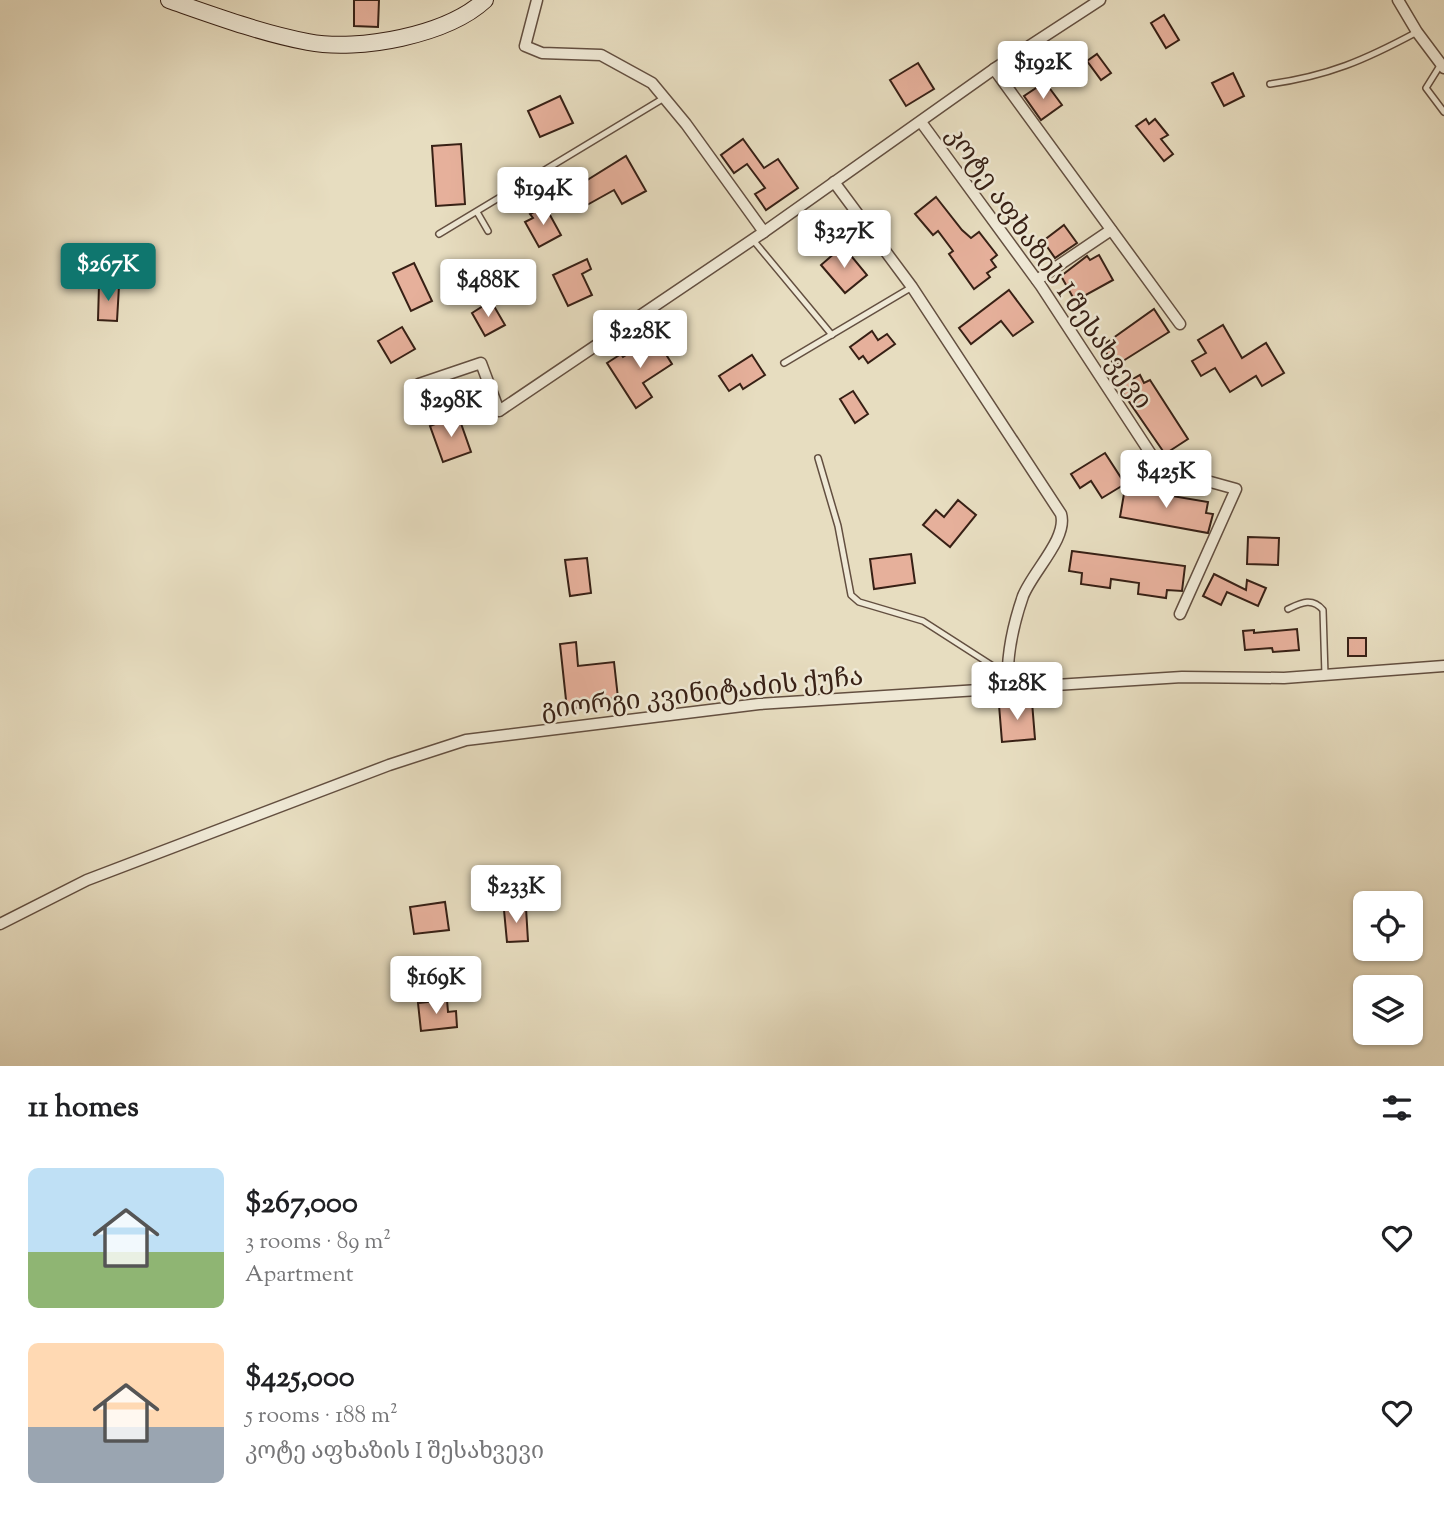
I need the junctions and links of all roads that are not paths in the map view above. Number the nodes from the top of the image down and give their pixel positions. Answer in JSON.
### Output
{"nodes":[{"id":1,"x":169,"y":0,"type":"edge"},
{"id":2,"x":485,"y":0,"type":"edge"},
{"id":3,"x":537,"y":0,"type":"edge"},
{"id":4,"x":1100,"y":0,"type":"edge"},
{"id":5,"x":1398,"y":0,"type":"edge"},
{"id":6,"x":1417,"y":32,"type":"junction"},
{"id":7,"x":1443,"y":66,"type":"edge"},
{"id":8,"x":994,"y":69,"type":"junction"},
{"id":9,"x":1270,"y":84,"type":"dead end"},
{"id":10,"x":664,"y":98,"type":"junction"},
{"id":11,"x":1444,"y":112,"type":"edge"},
{"id":12,"x":921,"y":122,"type":"junction"},
{"id":13,"x":834,"y":181,"type":"junction"},
{"id":14,"x":477,"y":212,"type":"junction"},
{"id":15,"x":1111,"y":229,"type":"junction"},
{"id":16,"x":488,"y":231,"type":"dead end"},
{"id":17,"x":764,"y":232,"type":"junction"},
{"id":18,"x":439,"y":234,"type":"dead end"},
{"id":19,"x":753,"y":240,"type":"junction"},
{"id":20,"x":1037,"y":280,"type":"junction"},
{"id":21,"x":912,"y":287,"type":"junction"},
{"id":22,"x":1180,"y":324,"type":"dead end"},
{"id":23,"x":832,"y":335,"type":"junction"},
{"id":24,"x":784,"y":363,"type":"dead end"},
{"id":25,"x":419,"y":384,"type":"dead end"},
{"id":26,"x":818,"y":458,"type":"dead end"},
{"id":27,"x":1288,"y":609,"type":"dead end"},
{"id":28,"x":1180,"y":614,"type":"dead end"},
{"id":29,"x":1444,"y":666,"type":"edge"},
{"id":30,"x":1007,"y":675,"type":"junction"},
{"id":31,"x":1325,"y":675,"type":"junction"},
{"id":32,"x":1007,"y":688,"type":"junction"},
{"id":33,"x":0,"y":923,"type":"edge"}],
"edges":[{"from":1,"to":2,"type":"main road"},
{"from":3,"to":10,"type":"street"},
{"from":4,"to":8,"type":"street"},
{"from":5,"to":6,"type":"street"},
{"from":6,"to":7,"type":"street"},
{"from":6,"to":9,"type":"lane"},
{"from":7,"to":11,"type":"lane"},
{"from":8,"to":12,"type":"street"},
{"from":8,"to":15,"type":"street"},
{"from":10,"to":14,"type":"lane"},
{"from":10,"to":17,"type":"street"},
{"from":12,"to":13,"type":"street"},
{"from":12,"to":20,"type":"street","name":"კოტე აფხაზის I შესახვევი"},
{"from":13,"to":17,"type":"street"},
{"from":13,"to":21,"type":"street"},
{"from":14,"to":16,"type":"lane"},
{"from":14,"to":18,"type":"lane"},
{"from":15,"to":20,"type":"street"},
{"from":15,"to":22,"type":"street"},
{"from":17,"to":19,"type":"street"},
{"from":19,"to":23,"type":"lane"},
{"from":19,"to":25,"type":"street"},
{"from":20,"to":28,"type":"street","name":"კოტე აფხაზის I შესახვევი"},
{"from":21,"to":23,"type":"lane"},
{"from":21,"to":30,"type":"street"},
{"from":23,"to":24,"type":"lane"},
{"from":26,"to":30,"type":"lane"},
{"from":27,"to":31,"type":"lane"},
{"from":29,"to":31,"type":"street","name":"გიორგი კვინიტაძის ქუჩა"},
{"from":30,"to":32,"type":"street"},
{"from":31,"to":32,"type":"street","name":"გიორგი კვინიტაძის ქუჩა"},
{"from":32,"to":33,"type":"street","name":"გიორგი კვინიტაძის ქუჩა"}]}
